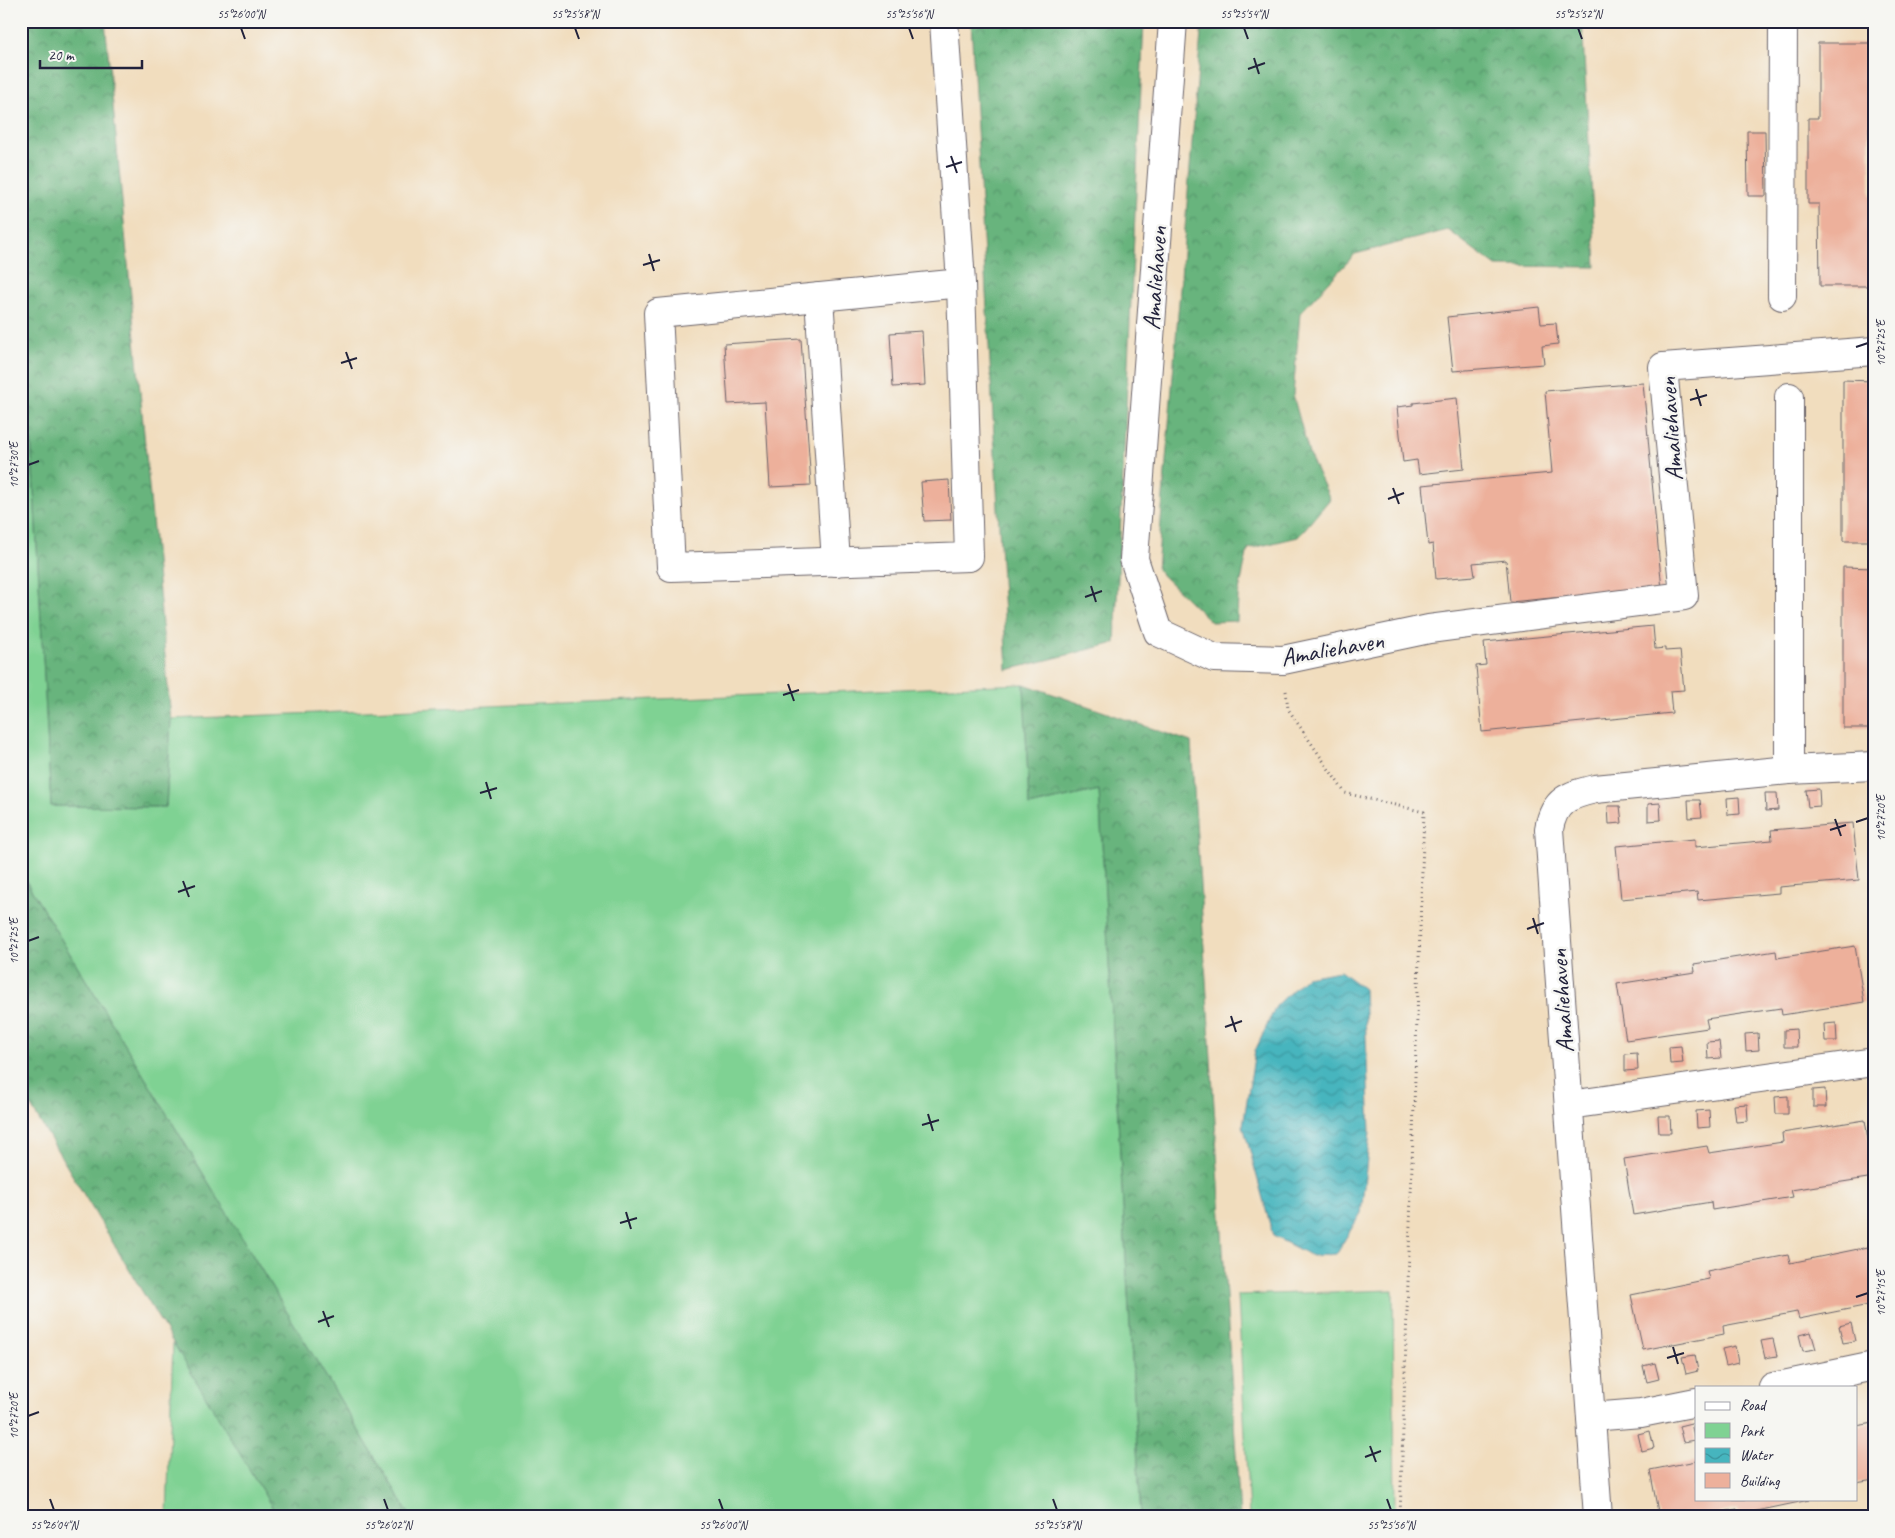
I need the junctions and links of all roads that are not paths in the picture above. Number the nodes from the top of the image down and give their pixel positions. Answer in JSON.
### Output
{"nodes":[{"id":1,"x":944,"y":21,"type":"edge"},
{"id":2,"x":1173,"y":21,"type":"edge"},
{"id":3,"x":1783,"y":21,"type":"edge"},
{"id":4,"x":961,"y":283,"type":"junction"},
{"id":5,"x":1782,"y":296,"type":"dead end"},
{"id":6,"x":819,"y":297,"type":"junction"},
{"id":7,"x":1874,"y":351,"type":"edge"},
{"id":8,"x":1789,"y":397,"type":"dead end"},
{"id":9,"x":836,"y":562,"type":"junction"},
{"id":10,"x":1874,"y":766,"type":"edge"},
{"id":11,"x":1789,"y":770,"type":"junction"},
{"id":12,"x":1874,"y":1062,"type":"edge"},
{"id":13,"x":1568,"y":1105,"type":"junction"},
{"id":14,"x":1874,"y":1366,"type":"edge"},
{"id":15,"x":1778,"y":1386,"type":"edge"},
{"id":16,"x":1695,"y":1402,"type":"edge"},
{"id":17,"x":1591,"y":1417,"type":"junction"},
{"id":18,"x":1598,"y":1517,"type":"edge"}],
"edges":[{"from":1,"to":4,"type":"street"},
{"from":2,"to":7,"type":"street","name":"Amaliehaven"},
{"from":3,"to":5,"type":"street"},
{"from":4,"to":6,"type":"street"},
{"from":4,"to":9,"type":"street"},
{"from":6,"to":9,"type":"street"},
{"from":6,"to":9,"type":"street"},
{"from":8,"to":11,"type":"street"},
{"from":10,"to":11,"type":"street","name":"Amaliehaven"},
{"from":11,"to":13,"type":"street","name":"Amaliehaven"},
{"from":12,"to":13,"type":"street"},
{"from":13,"to":17,"type":"street","name":"Amaliehaven"},
{"from":14,"to":15,"type":"street"},
{"from":16,"to":17,"type":"street"},
{"from":17,"to":18,"type":"street","name":"Amaliehaven"}]}
